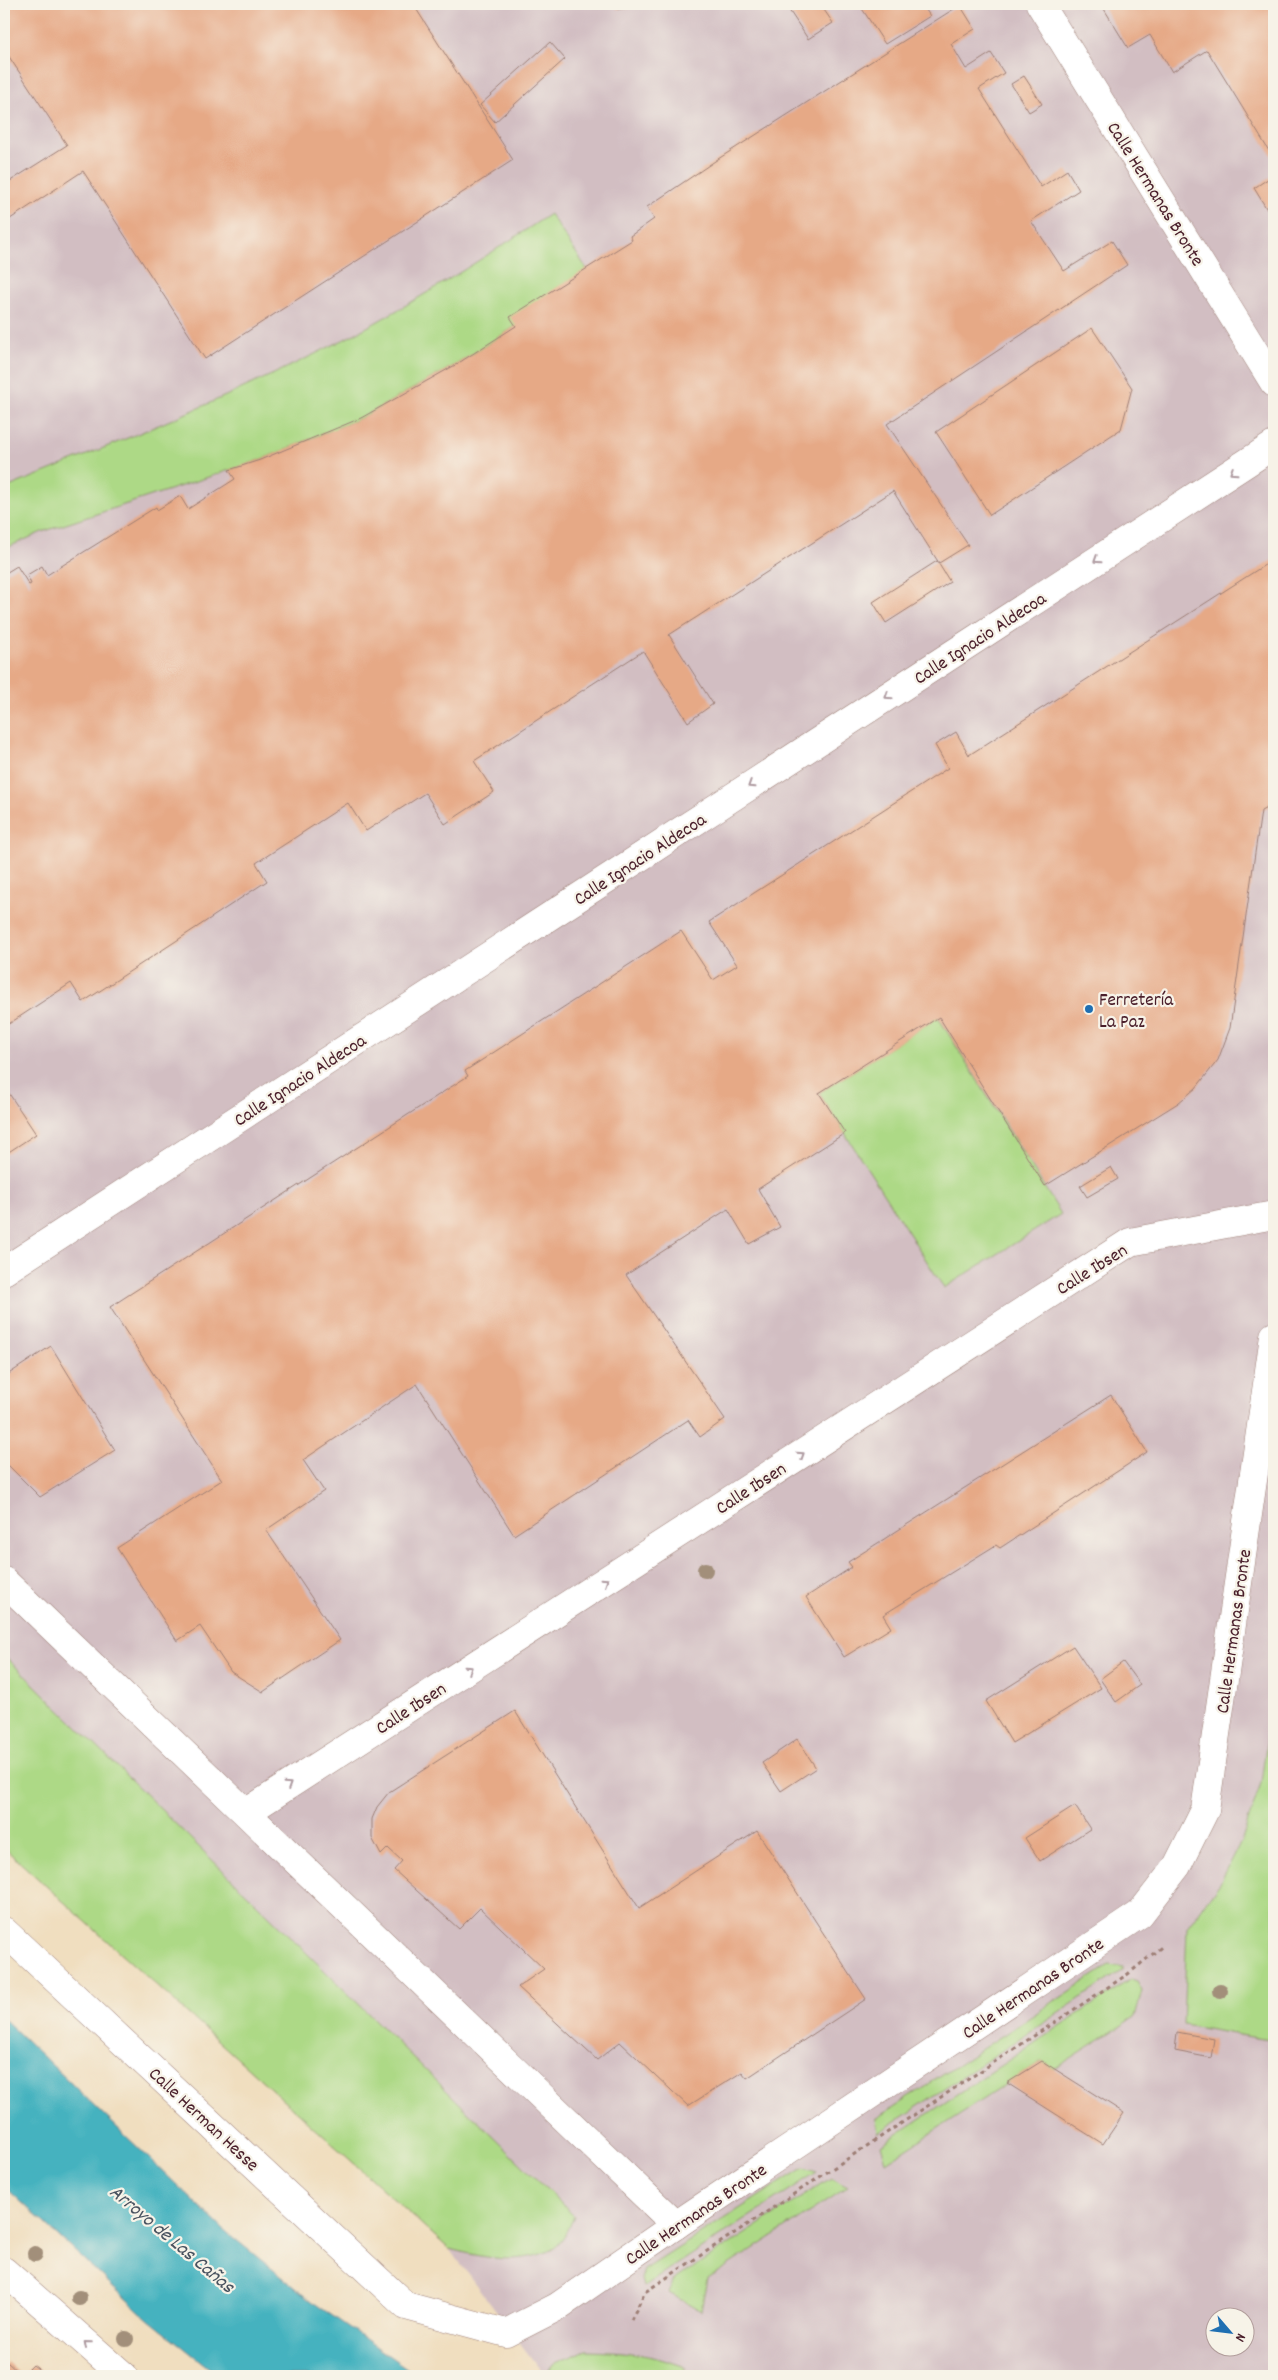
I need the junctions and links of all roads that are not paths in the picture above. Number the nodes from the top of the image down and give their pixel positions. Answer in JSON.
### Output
{"nodes":[{"id":1,"x":1040,"y":4,"type":"edge"},
{"id":2,"x":1274,"y":383,"type":"edge"},
{"id":3,"x":1274,"y":445,"type":"edge"},
{"id":4,"x":1274,"y":1215,"type":"edge"},
{"id":5,"x":4,"y":1271,"type":"edge"},
{"id":6,"x":1274,"y":1336,"type":"edge"},
{"id":7,"x":4,"y":1581,"type":"edge"},
{"id":8,"x":247,"y":1812,"type":"junction"},
{"id":9,"x":4,"y":1930,"type":"edge"},
{"id":10,"x":676,"y":2225,"type":"junction"},
{"id":11,"x":4,"y":2271,"type":"edge"},
{"id":12,"x":406,"y":2306,"type":"joint"},
{"id":13,"x":124,"y":2376,"type":"edge"}],
"edges":[{"from":1,"to":2,"type":"street","name":"Calle Hermanas Bronte"},
{"from":3,"to":5,"type":"street","name":"Calle Ignacio Aldecoa","one_way":true},
{"from":8,"to":4,"type":"street","name":"Calle Ibsen","one_way":true},
{"from":6,"to":10,"type":"street","name":"Calle Hermanas Bronte"},
{"from":7,"to":8,"type":"street"},
{"from":8,"to":10,"type":"street"},
{"from":9,"to":12,"type":"street","name":"Calle Herman Hesse"},
{"from":10,"to":12,"type":"street","name":"Calle Hermanas Bronte"},
{"from":13,"to":11,"type":"street","one_way":true}]}
